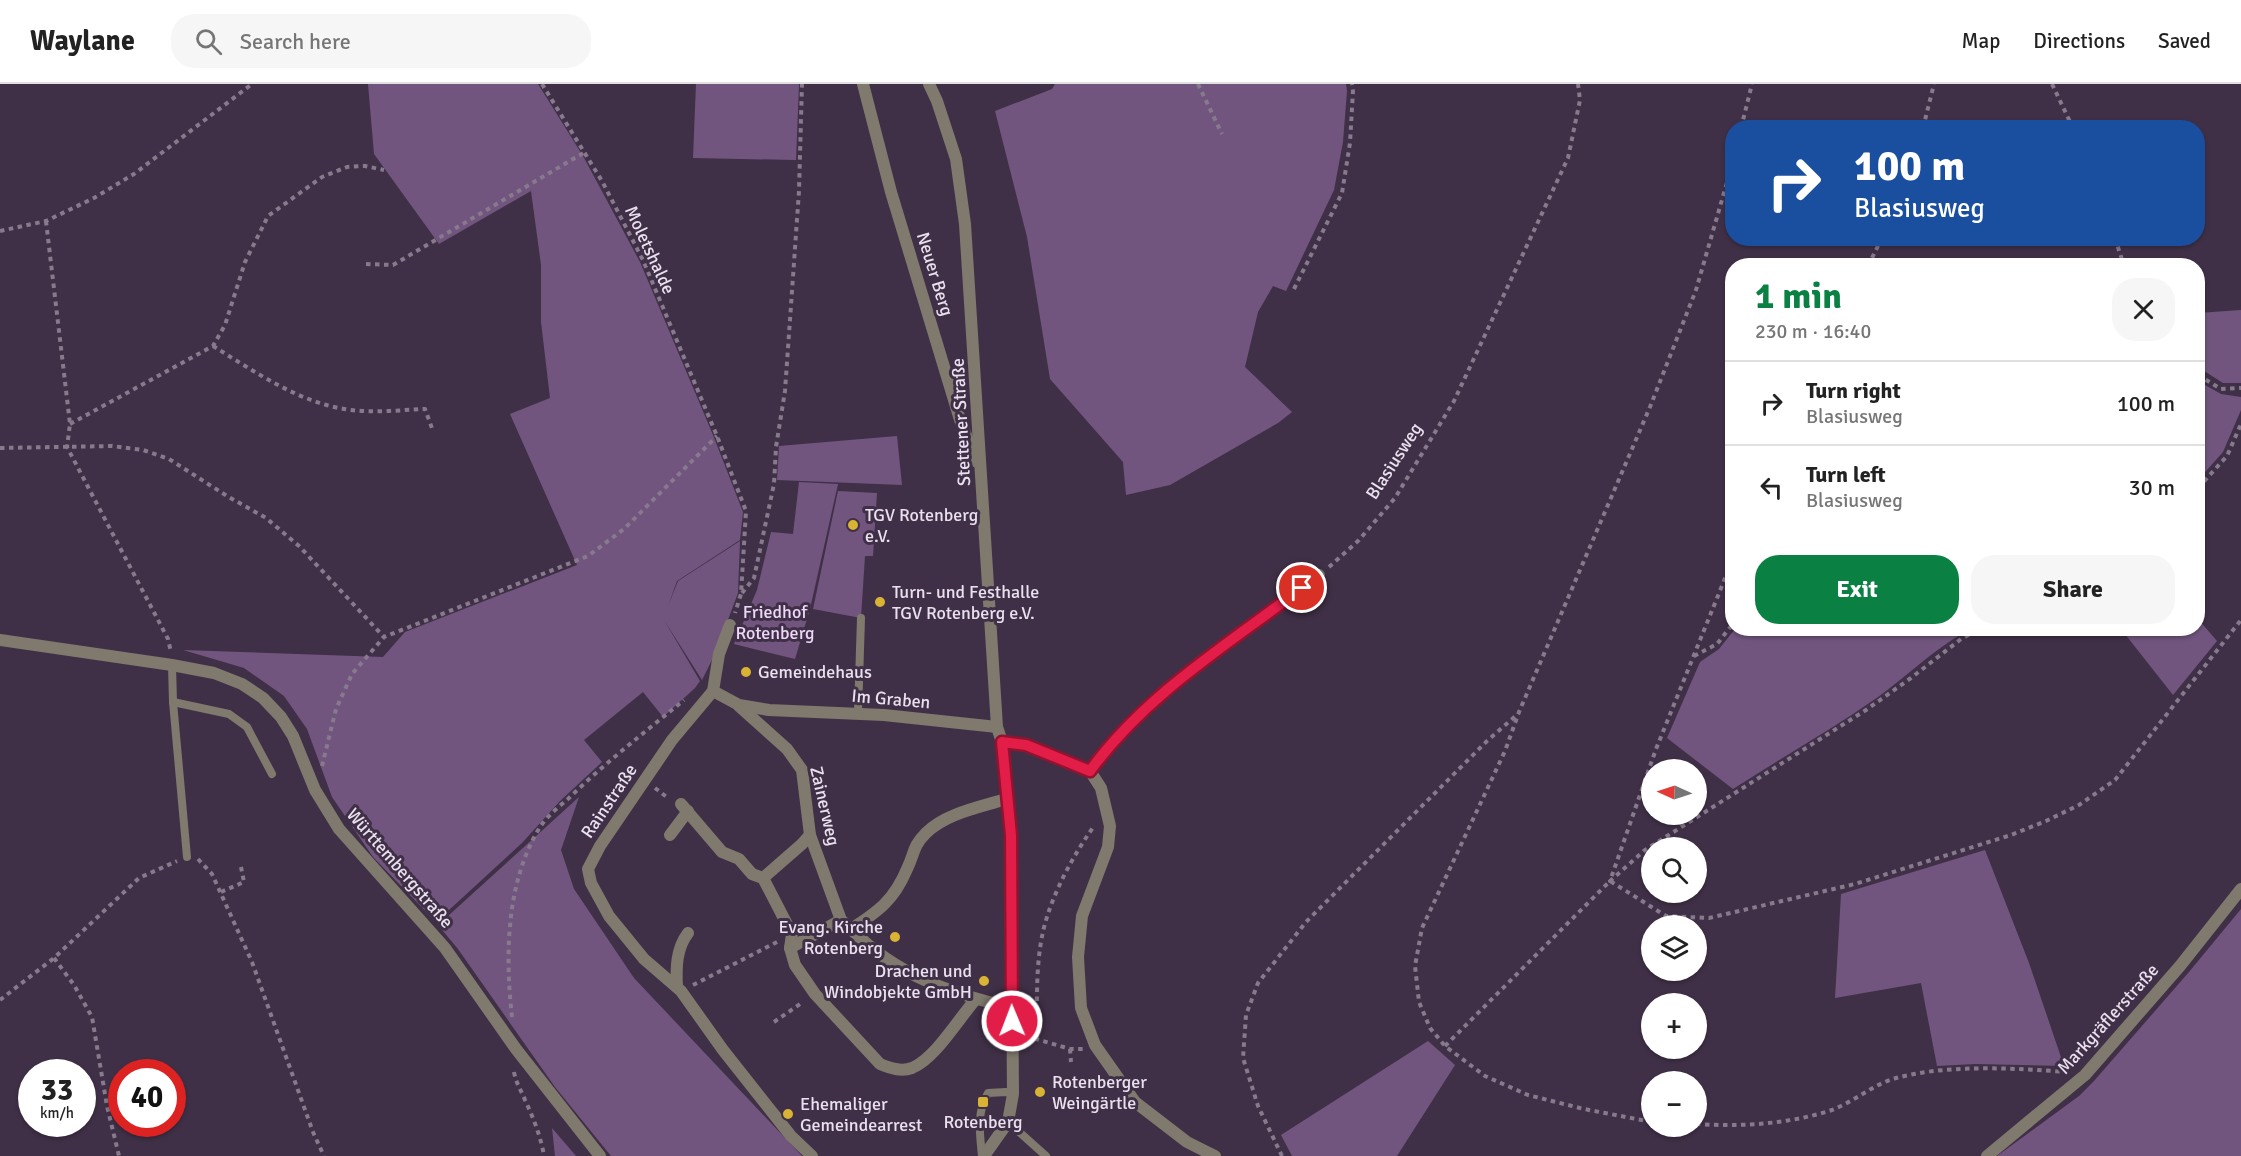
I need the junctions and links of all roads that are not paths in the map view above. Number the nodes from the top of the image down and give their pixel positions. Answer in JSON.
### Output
{"nodes":[{"id":1,"x":863,"y":84,"type":"edge"},
{"id":2,"x":929,"y":84,"type":"edge"},
{"id":3,"x":982,"y":471,"type":"junction"},
{"id":4,"x":1319,"y":575,"type":"road end"},
{"id":5,"x":861,"y":618,"type":"dead end"},
{"id":6,"x":730,"y":625,"type":"road end"},
{"id":7,"x":0,"y":640,"type":"edge"},
{"id":8,"x":172,"y":665,"type":"junction"},
{"id":9,"x":713,"y":691,"type":"junction"},
{"id":10,"x":173,"y":702,"type":"junction"},
{"id":11,"x":739,"y":705,"type":"junction"},
{"id":12,"x":858,"y":713,"type":"junction"},
{"id":13,"x":997,"y":727,"type":"junction"},
{"id":14,"x":1002,"y":742,"type":"junction"},
{"id":15,"x":1090,"y":771,"type":"junction"},
{"id":16,"x":272,"y":774,"type":"dead end"},
{"id":17,"x":1006,"y":799,"type":"junction"},
{"id":18,"x":670,"y":835,"type":"dead end"},
{"id":19,"x":810,"y":835,"type":"junction"},
{"id":20,"x":187,"y":857,"type":"road end"},
{"id":21,"x":763,"y":878,"type":"junction"},
{"id":22,"x":2241,"y":889,"type":"edge"},
{"id":23,"x":841,"y":920,"type":"junction"},
{"id":24,"x":851,"y":929,"type":"junction"},
{"id":25,"x":688,"y":933,"type":"dead end"},
{"id":26,"x":790,"y":948,"type":"junction"},
{"id":27,"x":679,"y":989,"type":"junction"},
{"id":28,"x":976,"y":999,"type":"junction"},
{"id":29,"x":1012,"y":1008,"type":"junction"},
{"id":30,"x":1013,"y":1094,"type":"junction"},
{"id":31,"x":1008,"y":1122,"type":"junction"},
{"id":32,"x":600,"y":1156,"type":"edge"},
{"id":33,"x":812,"y":1156,"type":"edge"},
{"id":34,"x":983,"y":1156,"type":"edge"},
{"id":35,"x":1046,"y":1156,"type":"edge"},
{"id":36,"x":1215,"y":1156,"type":"edge"},
{"id":37,"x":1987,"y":1156,"type":"edge"}],
"edges":[{"from":1,"to":3,"type":"street","name":"Neuer Berg"},
{"from":2,"to":3,"type":"street","name":"Stettener Straße"},
{"from":3,"to":13,"type":"street","name":"Stettener Straße"},
{"from":4,"to":15,"type":"street"},
{"from":5,"to":12,"type":"lane"},
{"from":6,"to":9,"type":"street"},
{"from":7,"to":8,"type":"street","name":"Württembergstraße"},
{"from":8,"to":10,"type":"lane"},
{"from":8,"to":32,"type":"street","name":"Württembergstraße"},
{"from":9,"to":11,"type":"street","name":"Im Graben"},
{"from":9,"to":27,"type":"street","name":"Rainstraße"},
{"from":10,"to":16,"type":"lane"},
{"from":10,"to":20,"type":"lane"},
{"from":11,"to":12,"type":"street","name":"Im Graben"},
{"from":11,"to":19,"type":"street","name":"Zainerweg"},
{"from":12,"to":13,"type":"street","name":"Im Graben"},
{"from":13,"to":14,"type":"street","name":"Stettener Straße"},
{"from":14,"to":15,"type":"street"},
{"from":14,"to":17,"type":"street","name":"Stettener Straße"},
{"from":15,"to":36,"type":"street"},
{"from":17,"to":24,"type":"street"},
{"from":17,"to":29,"type":"street","name":"Stettener Straße"},
{"from":18,"to":21,"type":"street"},
{"from":19,"to":21,"type":"street"},
{"from":19,"to":23,"type":"street","name":"Zainerweg"},
{"from":21,"to":26,"type":"street"},
{"from":22,"to":37,"type":"street","name":"Markgräflerstraße"},
{"from":23,"to":24,"type":"street","name":"Zainerweg"},
{"from":23,"to":26,"type":"street"},
{"from":24,"to":28,"type":"street","name":"Zainerweg"},
{"from":25,"to":27,"type":"street"},
{"from":26,"to":28,"type":"street"},
{"from":27,"to":33,"type":"street","name":"Rainstraße"},
{"from":28,"to":29,"type":"street","name":"Zainerweg"},
{"from":29,"to":30,"type":"street","name":"Stettener Straße"},
{"from":30,"to":31,"type":"street","name":"Stettener Straße"},
{"from":30,"to":34,"type":"lane"},
{"from":31,"to":34,"type":"street"},
{"from":31,"to":35,"type":"lane"}]}
